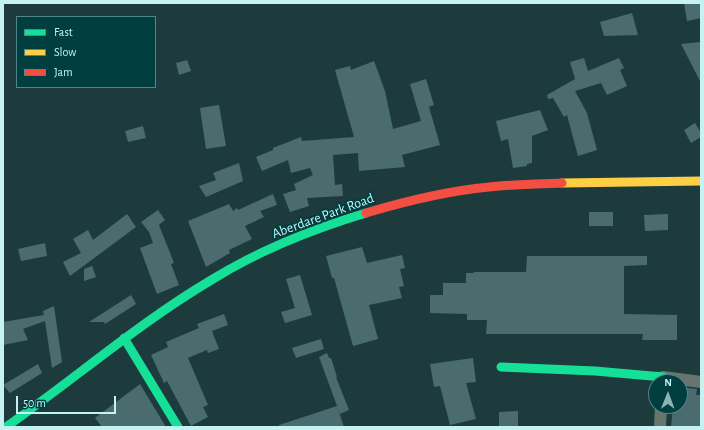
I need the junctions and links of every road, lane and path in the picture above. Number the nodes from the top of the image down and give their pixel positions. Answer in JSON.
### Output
{"nodes":[{"id":1,"x":701,"y":181,"type":"edge"},
{"id":2,"x":124,"y":338,"type":"junction"},
{"id":3,"x":501,"y":367,"type":"dead end"},
{"id":4,"x":648,"y":377,"type":"edge"},
{"id":5,"x":688,"y":381,"type":"edge"},
{"id":6,"x":701,"y":382,"type":"edge"},
{"id":7,"x":661,"y":414,"type":"edge"},
{"id":8,"x":6,"y":427,"type":"edge"},
{"id":9,"x":178,"y":427,"type":"edge"},
{"id":10,"x":660,"y":427,"type":"edge"}],
"edges":[{"from":1,"to":2,"type":"street","name":"Aberdare Park Road"},
{"from":2,"to":8,"type":"street","name":"Aberdare Park Road"},
{"from":2,"to":9,"type":"street"},
{"from":3,"to":4,"type":"street"},
{"from":5,"to":6,"type":"street"},
{"from":7,"to":10,"type":"street"}]}
